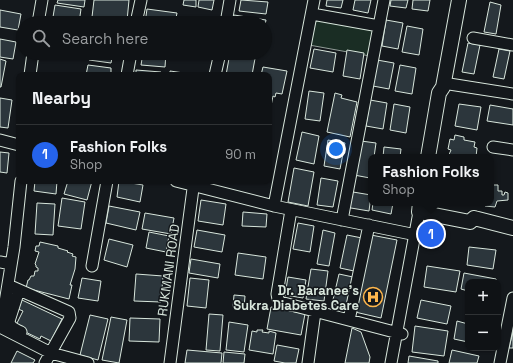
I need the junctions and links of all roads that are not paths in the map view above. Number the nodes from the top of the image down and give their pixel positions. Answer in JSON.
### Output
{"nodes":[{"id":1,"x":42,"y":0,"type":"edge"},
{"id":2,"x":141,"y":0,"type":"edge"},
{"id":3,"x":230,"y":0,"type":"edge"},
{"id":4,"x":314,"y":0,"type":"edge"},
{"id":5,"x":384,"y":0,"type":"edge"},
{"id":6,"x":459,"y":0,"type":"edge"},
{"id":7,"x":312,"y":14,"type":"junction"},
{"id":8,"x":39,"y":16,"type":"edge"},
{"id":9,"x":138,"y":16,"type":"edge"},
{"id":10,"x":227,"y":16,"type":"edge"},
{"id":11,"x":379,"y":26,"type":"junction"},
{"id":12,"x":473,"y":38,"type":"dead end"},
{"id":13,"x":513,"y":45,"type":"edge"},
{"id":14,"x":32,"y":60,"type":"edge"},
{"id":15,"x":130,"y":60,"type":"edge"},
{"id":16,"x":218,"y":60,"type":"edge"},
{"id":17,"x":30,"y":72,"type":"edge"},
{"id":18,"x":128,"y":72,"type":"edge"},
{"id":19,"x":216,"y":72,"type":"edge"},
{"id":20,"x":443,"y":85,"type":"junction"},
{"id":21,"x":513,"y":94,"type":"edge"},
{"id":22,"x":0,"y":140,"type":"edge"},
{"id":23,"x":16,"y":144,"type":"edge"},
{"id":24,"x":493,"y":147,"type":"dead end"},
{"id":25,"x":513,"y":150,"type":"edge"},
{"id":26,"x":429,"y":154,"type":"edge"},
{"id":27,"x":436,"y":154,"type":"edge"},
{"id":28,"x":20,"y":184,"type":"edge"},
{"id":29,"x":106,"y":184,"type":"edge"},
{"id":30,"x":194,"y":184,"type":"edge"},
{"id":31,"x":197,"y":184,"type":"edge"},
{"id":32,"x":274,"y":206,"type":"junction"},
{"id":33,"x":424,"y":206,"type":"edge"},
{"id":34,"x":291,"y":210,"type":"junction"},
{"id":35,"x":342,"y":220,"type":"junction"},
{"id":36,"x":369,"y":225,"type":"junction"},
{"id":37,"x":513,"y":228,"type":"edge"},
{"id":38,"x":417,"y":235,"type":"junction"},
{"id":39,"x":6,"y":263,"type":"edge"},
{"id":40,"x":92,"y":266,"type":"dead end"},
{"id":41,"x":8,"y":285,"type":"junction"},
{"id":42,"x":19,"y":290,"type":"junction"},
{"id":43,"x":513,"y":298,"type":"edge"},
{"id":44,"x":2,"y":305,"type":"edge"},
{"id":45,"x":315,"y":312,"type":"junction"},
{"id":46,"x":349,"y":320,"type":"junction"},
{"id":47,"x":0,"y":327,"type":"edge"},
{"id":48,"x":399,"y":333,"type":"junction"},
{"id":49,"x":50,"y":355,"type":"edge"},
{"id":50,"x":513,"y":359,"type":"edge"},
{"id":51,"x":501,"y":360,"type":"edge"},
{"id":52,"x":88,"y":363,"type":"edge"},
{"id":53,"x":170,"y":363,"type":"edge"},
{"id":54,"x":308,"y":363,"type":"edge"},
{"id":55,"x":391,"y":363,"type":"edge"},
{"id":56,"x":396,"y":363,"type":"edge"}],
"edges":[{"from":1,"to":8,"type":"street"},
{"from":2,"to":9,"type":"street"},
{"from":3,"to":10,"type":"street"},
{"from":4,"to":7,"type":"street"},
{"from":5,"to":11,"type":"street"},
{"from":6,"to":20,"type":"main road"},
{"from":7,"to":11,"type":"street"},
{"from":7,"to":32,"type":"street"},
{"from":11,"to":35,"type":"street"},
{"from":12,"to":13,"type":"street"},
{"from":14,"to":17,"type":"street"},
{"from":15,"to":18,"type":"street"},
{"from":16,"to":19,"type":"street"},
{"from":20,"to":21,"type":"street"},
{"from":20,"to":26,"type":"main road"},
{"from":20,"to":27,"type":"main road"},
{"from":22,"to":23,"type":"street"},
{"from":24,"to":25,"type":"street"},
{"from":28,"to":39,"type":"street"},
{"from":29,"to":40,"type":"street"},
{"from":30,"to":53,"type":"street","name":"RUKMANI ROAD"},
{"from":31,"to":32,"type":"street"},
{"from":32,"to":34,"type":"street"},
{"from":33,"to":37,"type":"main road"},
{"from":33,"to":38,"type":"street"},
{"from":34,"to":35,"type":"street"},
{"from":34,"to":45,"type":"street"},
{"from":35,"to":36,"type":"street"},
{"from":36,"to":38,"type":"street"},
{"from":36,"to":46,"type":"street"},
{"from":38,"to":48,"type":"street"},
{"from":39,"to":41,"type":"street"},
{"from":41,"to":42,"type":"street"},
{"from":41,"to":44,"type":"street"},
{"from":42,"to":49,"type":"street"},
{"from":42,"to":49,"type":"street"},
{"from":43,"to":51,"type":"street"},
{"from":44,"to":47,"type":"street"},
{"from":45,"to":46,"type":"street"},
{"from":45,"to":54,"type":"street"},
{"from":46,"to":48,"type":"street"},
{"from":47,"to":49,"type":"street"},
{"from":48,"to":55,"type":"street"},
{"from":48,"to":56,"type":"street"},
{"from":49,"to":52,"type":"street"},
{"from":50,"to":51,"type":"street"}]}
